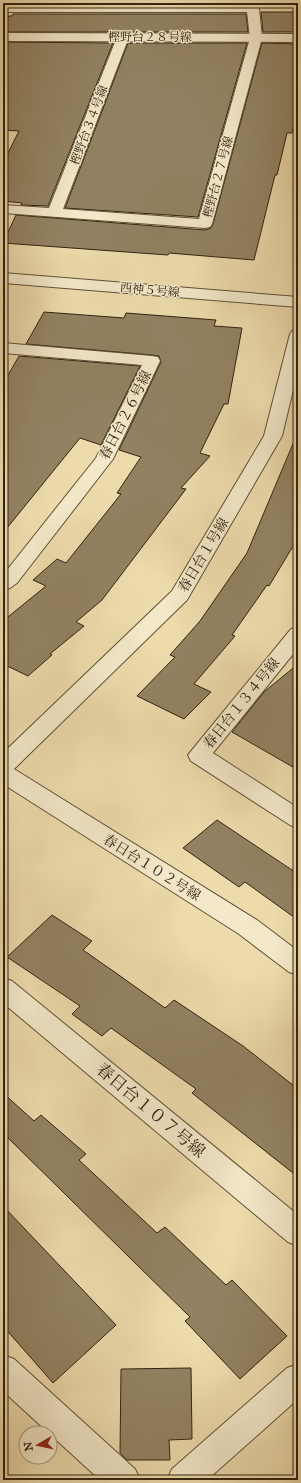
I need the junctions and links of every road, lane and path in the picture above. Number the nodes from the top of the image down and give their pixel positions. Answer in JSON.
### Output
{"nodes":[{"id":1,"x":122,"y":5,"type":"edge"},
{"id":2,"x":251,"y":5,"type":"edge"},
{"id":3,"x":3,"y":8,"type":"edge"},
{"id":4,"x":3,"y":37,"type":"edge"},
{"id":5,"x":123,"y":37,"type":"junction"},
{"id":6,"x":256,"y":38,"type":"junction"},
{"id":7,"x":298,"y":38,"type":"edge"},
{"id":8,"x":3,"y":209,"type":"edge"},
{"id":9,"x":54,"y":213,"type":"junction"},
{"id":10,"x":3,"y":278,"type":"edge"},
{"id":11,"x":298,"y":302,"type":"edge"},
{"id":12,"x":298,"y":334,"type":"edge"},
{"id":13,"x":3,"y":348,"type":"edge"},
{"id":14,"x":3,"y":584,"type":"edge"},
{"id":15,"x":298,"y":634,"type":"edge"},
{"id":16,"x":3,"y":766,"type":"edge"},
{"id":17,"x":3,"y":773,"type":"edge"},
{"id":18,"x":298,"y":819,"type":"edge"},
{"id":19,"x":298,"y":965,"type":"edge"},
{"id":20,"x":3,"y":988,"type":"edge"},
{"id":21,"x":298,"y":1233,"type":"edge"},
{"id":22,"x":3,"y":1370,"type":"edge"},
{"id":23,"x":298,"y":1380,"type":"edge"},
{"id":24,"x":124,"y":1480,"type":"edge"},
{"id":25,"x":182,"y":1480,"type":"edge"}],
"edges":[{"from":1,"to":2,"type":"street"},
{"from":1,"to":3,"type":"street"},
{"from":2,"to":6,"type":"street","name":"樫野台２７号線"},
{"from":4,"to":5,"type":"street","name":"樫野台２８号線"},
{"from":5,"to":6,"type":"street","name":"樫野台２８号線"},
{"from":5,"to":9,"type":"street","name":"樫野台３４号線"},
{"from":6,"to":7,"type":"street","name":"樫野台２８号線"},
{"from":6,"to":9,"type":"street","name":"樫野台２７号線"},
{"from":8,"to":9,"type":"street","name":"樫野台２７号線"},
{"from":10,"to":11,"type":"street","name":"西神５号線"},
{"from":12,"to":16,"type":"street","name":"春日台１号線"},
{"from":13,"to":14,"type":"street","name":"春日台２６号線"},
{"from":15,"to":18,"type":"street","name":"春日台１３４号線"},
{"from":17,"to":19,"type":"street","name":"春日台１０２号線"},
{"from":20,"to":21,"type":"street","name":"春日台１０７号線"},
{"from":22,"to":24,"type":"street"},
{"from":23,"to":25,"type":"street"}]}
